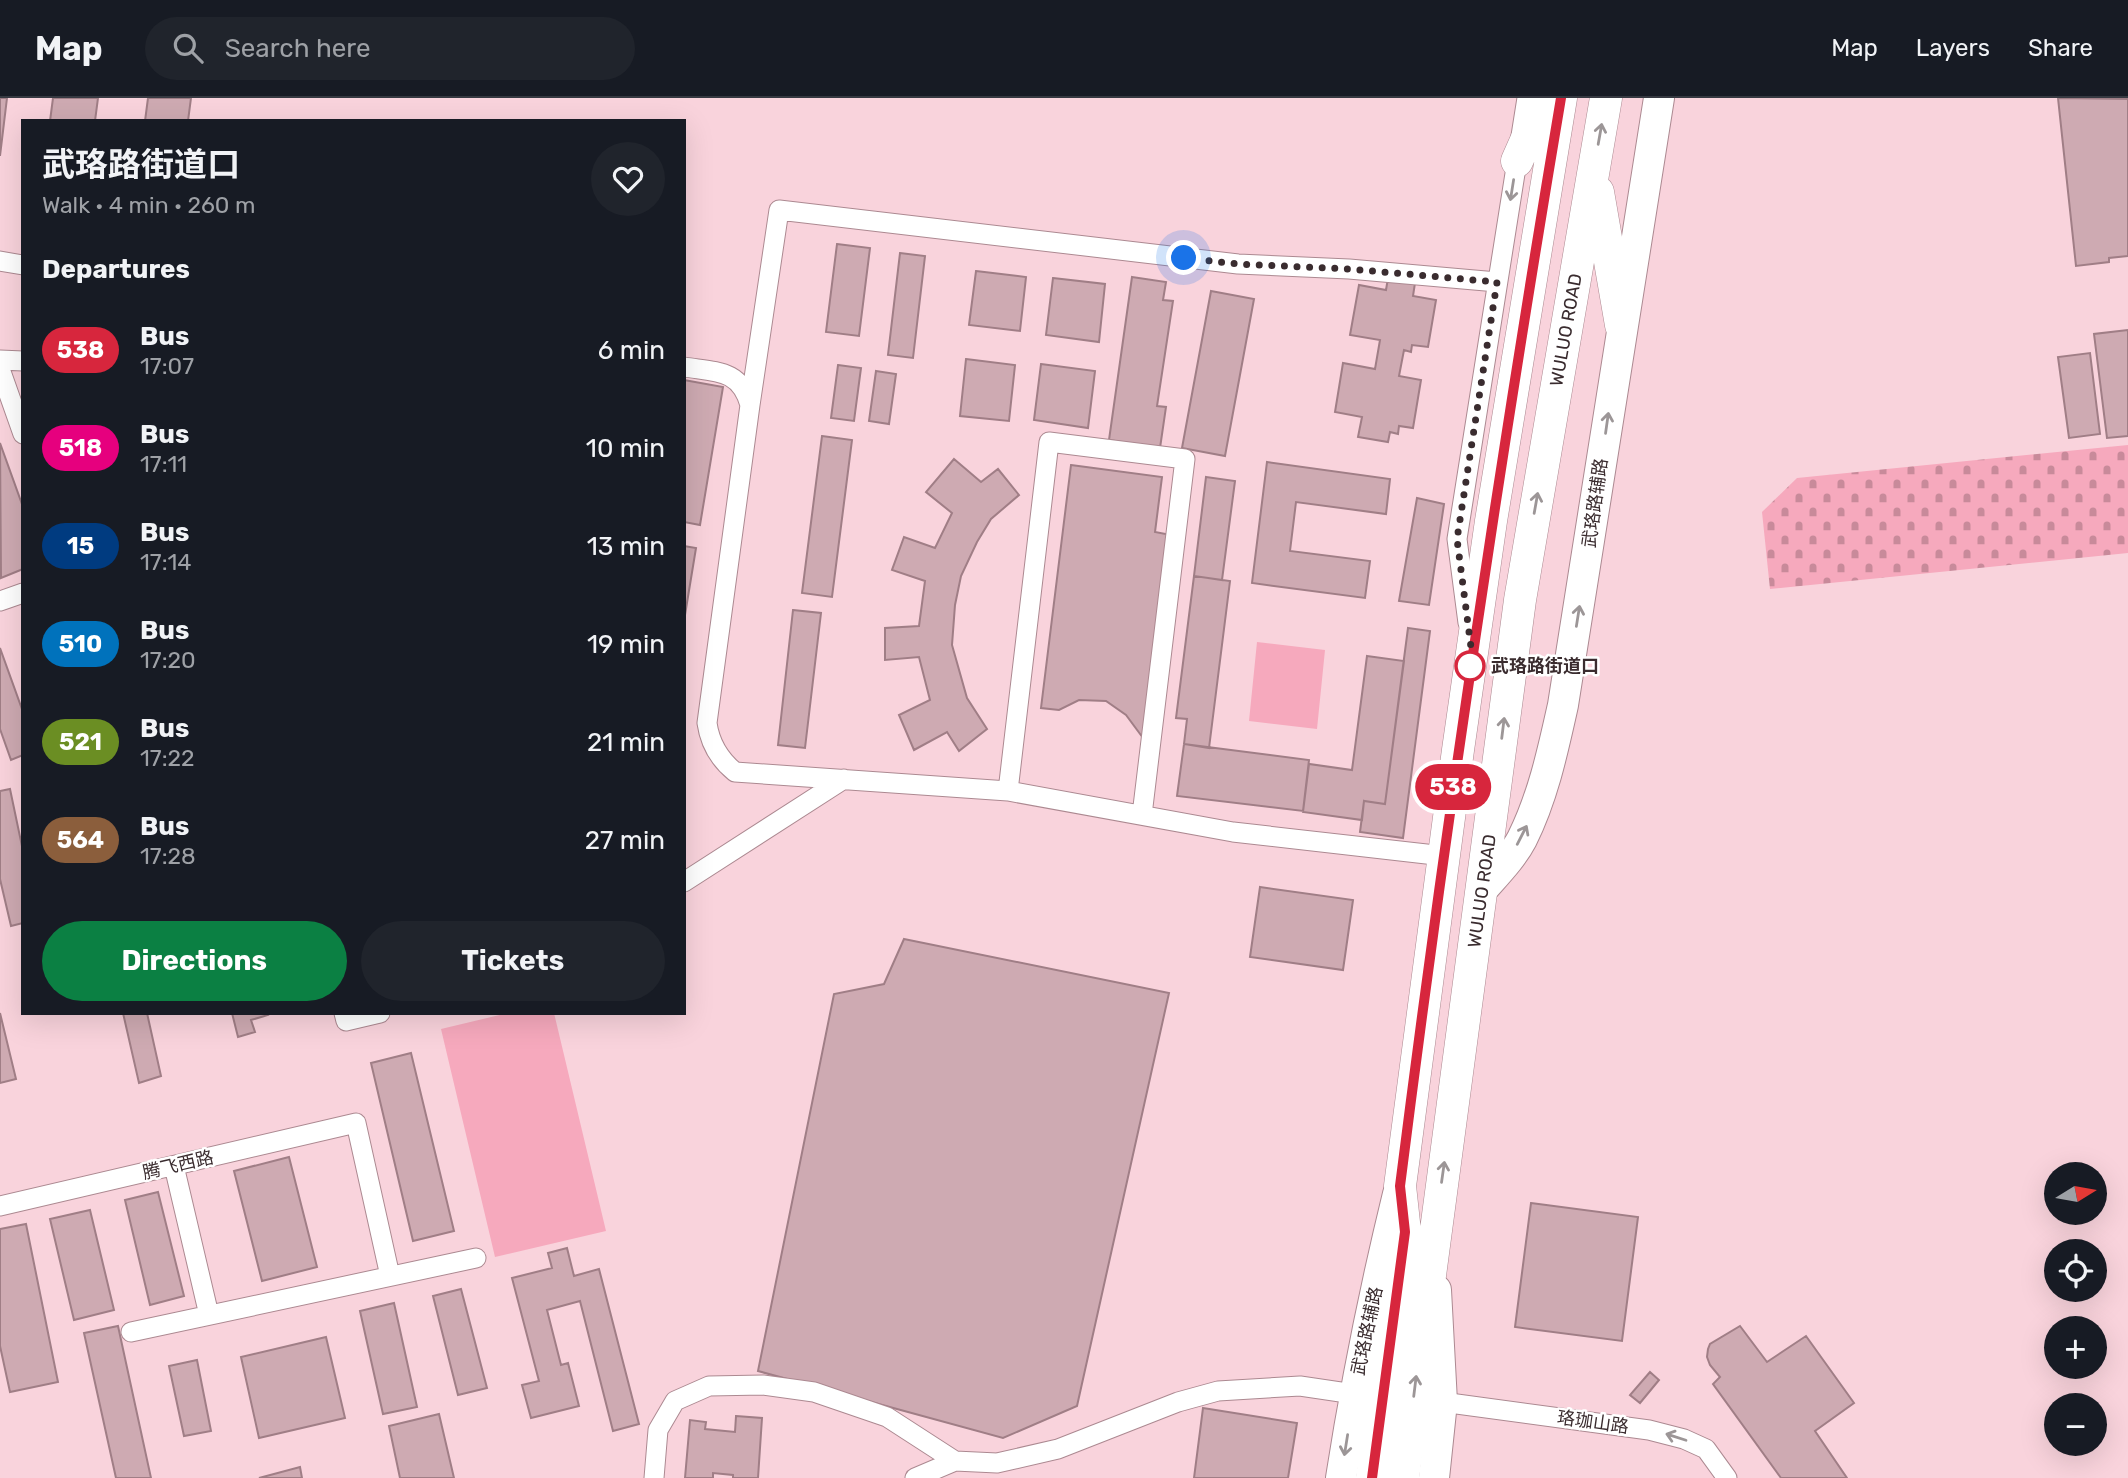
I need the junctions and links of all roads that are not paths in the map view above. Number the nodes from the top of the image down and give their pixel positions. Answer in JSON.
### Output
{"nodes":[{"id":1,"x":1527,"y":98,"type":"edge"},
{"id":2,"x":1545,"y":98,"type":"edge"},
{"id":3,"x":1561,"y":98,"type":"edge"},
{"id":4,"x":1606,"y":98,"type":"edge"},
{"id":5,"x":1659,"y":98,"type":"edge"},
{"id":6,"x":1517,"y":161,"type":"junction"},
{"id":7,"x":1594,"y":169,"type":"junction"},
{"id":8,"x":0,"y":261,"type":"edge"},
{"id":9,"x":21,"y":265,"type":"edge"},
{"id":10,"x":1497,"y":282,"type":"junction"},
{"id":11,"x":1621,"y":325,"type":"junction"},
{"id":12,"x":0,"y":360,"type":"edge"},
{"id":13,"x":21,"y":361,"type":"edge"},
{"id":14,"x":686,"y":367,"type":"edge"},
{"id":15,"x":0,"y":369,"type":"edge"},
{"id":16,"x":750,"y":405,"type":"junction"},
{"id":17,"x":21,"y":428,"type":"edge"},
{"id":18,"x":21,"y":594,"type":"edge"},
{"id":19,"x":0,"y":601,"type":"edge"},
{"id":20,"x":1472,"y":655,"type":"junction"},
{"id":21,"x":844,"y":779,"type":"junction"},
{"id":22,"x":1008,"y":791,"type":"junction"},
{"id":23,"x":1142,"y":815,"type":"junction"},
{"id":24,"x":1444,"y":856,"type":"junction"},
{"id":25,"x":686,"y":881,"type":"edge"},
{"id":26,"x":1482,"y":890,"type":"junction"},
{"id":27,"x":344,"y":1015,"type":"edge"},
{"id":28,"x":371,"y":1015,"type":"edge"},
{"id":29,"x":174,"y":1166,"type":"junction"},
{"id":30,"x":1400,"y":1186,"type":"junction"},
{"id":31,"x":0,"y":1206,"type":"edge"},
{"id":32,"x":1434,"y":1239,"type":"junction"},
{"id":33,"x":475,"y":1258,"type":"dead end"},
{"id":34,"x":390,"y":1276,"type":"junction"},
{"id":35,"x":209,"y":1315,"type":"junction"},
{"id":36,"x":131,"y":1332,"type":"dead end"},
{"id":37,"x":1354,"y":1394,"type":"junction"},
{"id":38,"x":1442,"y":1402,"type":"junction"},
{"id":39,"x":955,"y":1461,"type":"junction"},
{"id":40,"x":654,"y":1478,"type":"edge"},
{"id":41,"x":915,"y":1478,"type":"edge"},
{"id":42,"x":1342,"y":1478,"type":"edge"},
{"id":43,"x":1372,"y":1478,"type":"edge"},
{"id":44,"x":1403,"y":1478,"type":"edge"},
{"id":45,"x":1434,"y":1478,"type":"edge"},
{"id":46,"x":1727,"y":1478,"type":"edge"}],
"edges":[{"from":1,"to":6,"type":"street"},
{"from":2,"to":6,"type":"highway"},
{"from":3,"to":20,"type":"highway"},
{"from":7,"to":4,"type":"highway","name":"WULUO ROAD","one_way":true},
{"from":5,"to":11,"type":"main road","name":"武珞路辅路"},
{"from":6,"to":10,"type":"street","one_way":true},
{"from":7,"to":11,"type":"highway"},
{"from":26,"to":7,"type":"highway","name":"WULUO ROAD","one_way":true},
{"from":8,"to":9,"type":"street"},
{"from":10,"to":16,"type":"street"},
{"from":10,"to":20,"type":"street"},
{"from":26,"to":11,"type":"main road","name":"武珞路辅路","one_way":true},
{"from":12,"to":13,"type":"street"},
{"from":14,"to":16,"type":"street"},
{"from":15,"to":17,"type":"street"},
{"from":16,"to":21,"type":"street"},
{"from":18,"to":19,"type":"street"},
{"from":20,"to":24,"type":"highway"},
{"from":21,"to":22,"type":"street"},
{"from":21,"to":25,"type":"street"},
{"from":22,"to":23,"type":"street"},
{"from":22,"to":23,"type":"street"},
{"from":23,"to":24,"type":"street"},
{"from":24,"to":30,"type":"highway"},
{"from":32,"to":26,"type":"highway","name":"WULUO ROAD","one_way":true},
{"from":27,"to":28,"type":"street"},
{"from":29,"to":31,"type":"street","name":"腾飞西路"},
{"from":29,"to":34,"type":"street","name":"腾飞西路"},
{"from":29,"to":35,"type":"street"},
{"from":30,"to":37,"type":"main road","name":"武珞路辅路"},
{"from":30,"to":43,"type":"highway"},
{"from":32,"to":38,"type":"main road"},
{"from":44,"to":32,"type":"highway","name":"WULUO ROAD","one_way":true},
{"from":33,"to":34,"type":"street"},
{"from":34,"to":35,"type":"street"},
{"from":35,"to":36,"type":"street"},
{"from":37,"to":39,"type":"street"},
{"from":37,"to":42,"type":"main road","name":"武珞路辅路","one_way":true},
{"from":38,"to":45,"type":"main road"},
{"from":46,"to":38,"type":"street","name":"珞珈山路","one_way":true},
{"from":39,"to":40,"type":"street"},
{"from":39,"to":41,"type":"street"}]}
